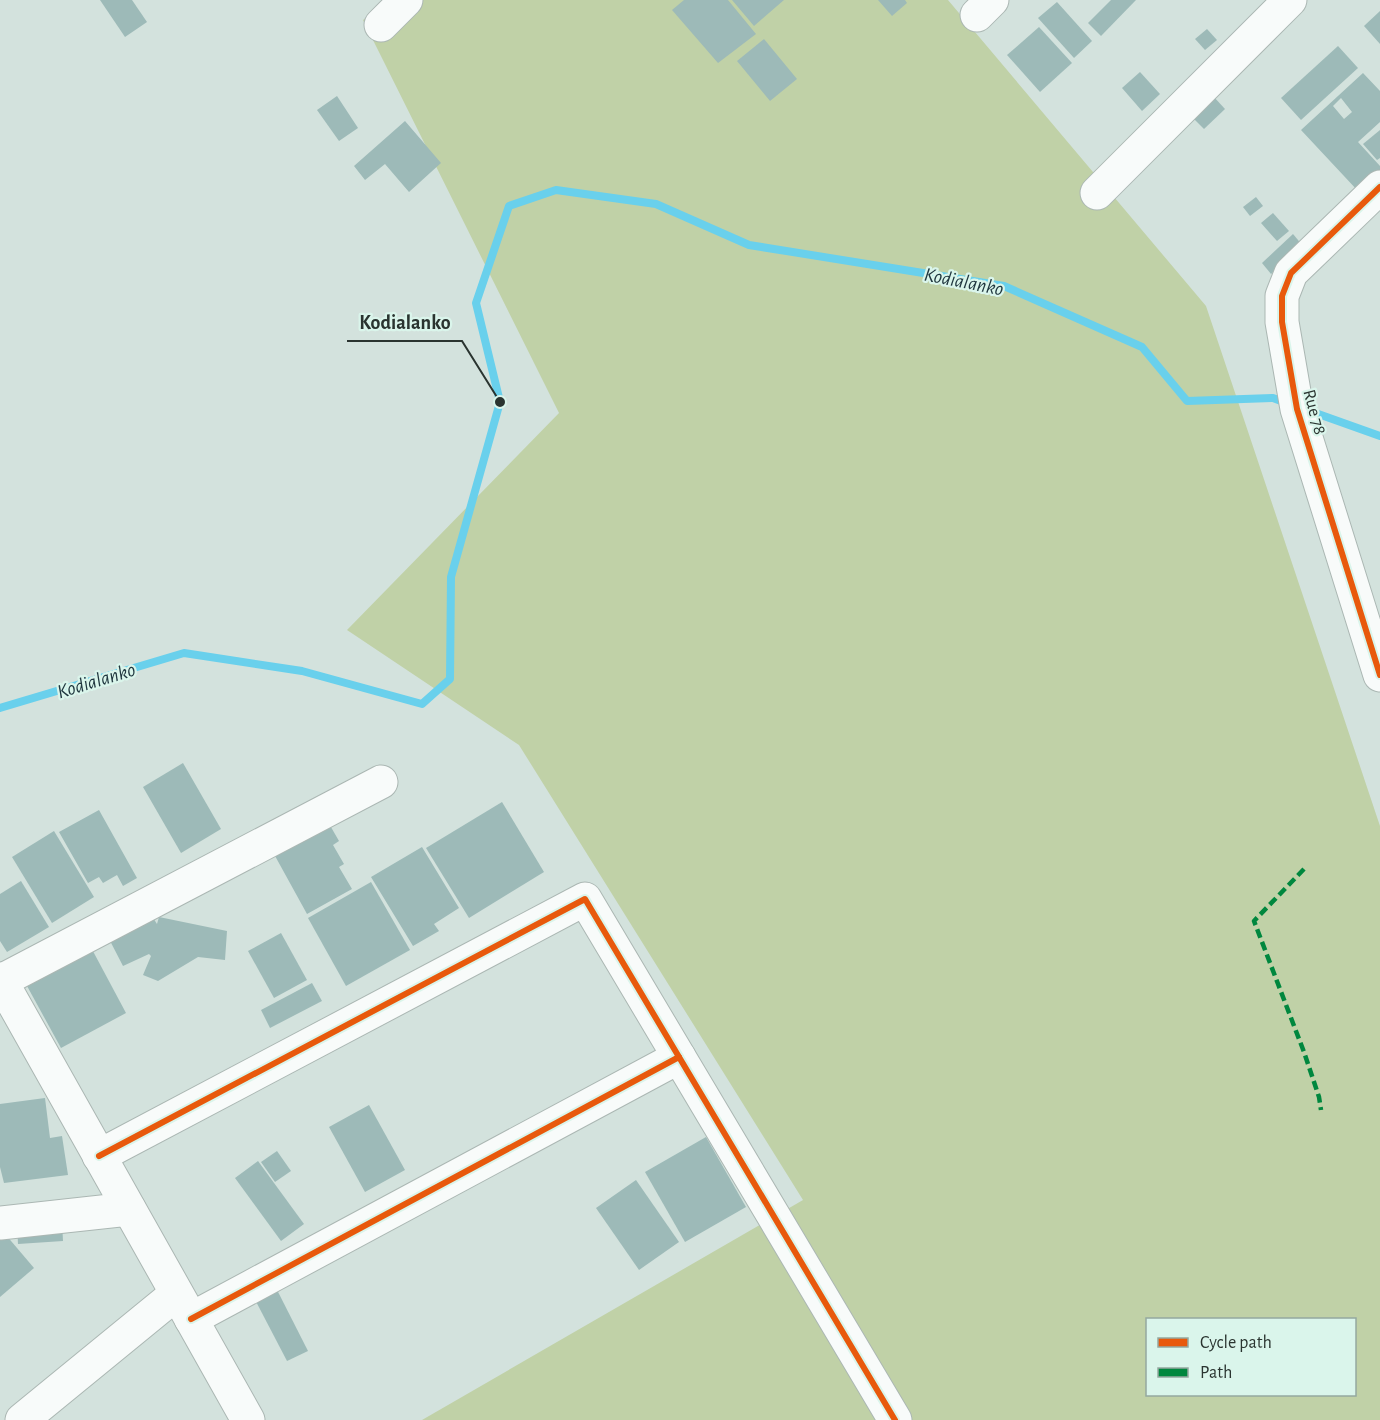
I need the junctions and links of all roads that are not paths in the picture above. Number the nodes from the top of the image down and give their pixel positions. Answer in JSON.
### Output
{"nodes":[{"id":1,"x":406,"y":0,"type":"edge"},
{"id":2,"x":1290,"y":0,"type":"edge"},
{"id":3,"x":381,"y":25,"type":"dead end"},
{"id":4,"x":1380,"y":187,"type":"edge"},
{"id":5,"x":1097,"y":193,"type":"dead end"},
{"id":6,"x":1380,"y":675,"type":"edge"},
{"id":7,"x":381,"y":782,"type":"dead end"},
{"id":8,"x":1,"y":980,"type":"edge"},
{"id":9,"x":679,"y":1057,"type":"junction"},
{"id":10,"x":99,"y":1156,"type":"junction"},
{"id":11,"x":129,"y":1209,"type":"junction"},
{"id":12,"x":0,"y":1223,"type":"edge"},
{"id":13,"x":184,"y":1306,"type":"junction"},
{"id":14,"x":22,"y":1420,"type":"edge"},
{"id":15,"x":248,"y":1420,"type":"edge"},
{"id":16,"x":895,"y":1420,"type":"edge"}],
"edges":[{"from":1,"to":3,"type":"street"},
{"from":2,"to":5,"type":"street"},
{"from":4,"to":6,"type":"street","name":"Rue 78"},
{"from":7,"to":8,"type":"street"},
{"from":8,"to":10,"type":"street"},
{"from":9,"to":10,"type":"street"},
{"from":9,"to":13,"type":"street"},
{"from":9,"to":16,"type":"street"},
{"from":10,"to":11,"type":"street"},
{"from":11,"to":12,"type":"street"},
{"from":11,"to":13,"type":"street"},
{"from":13,"to":14,"type":"street"},
{"from":13,"to":15,"type":"street"}]}
